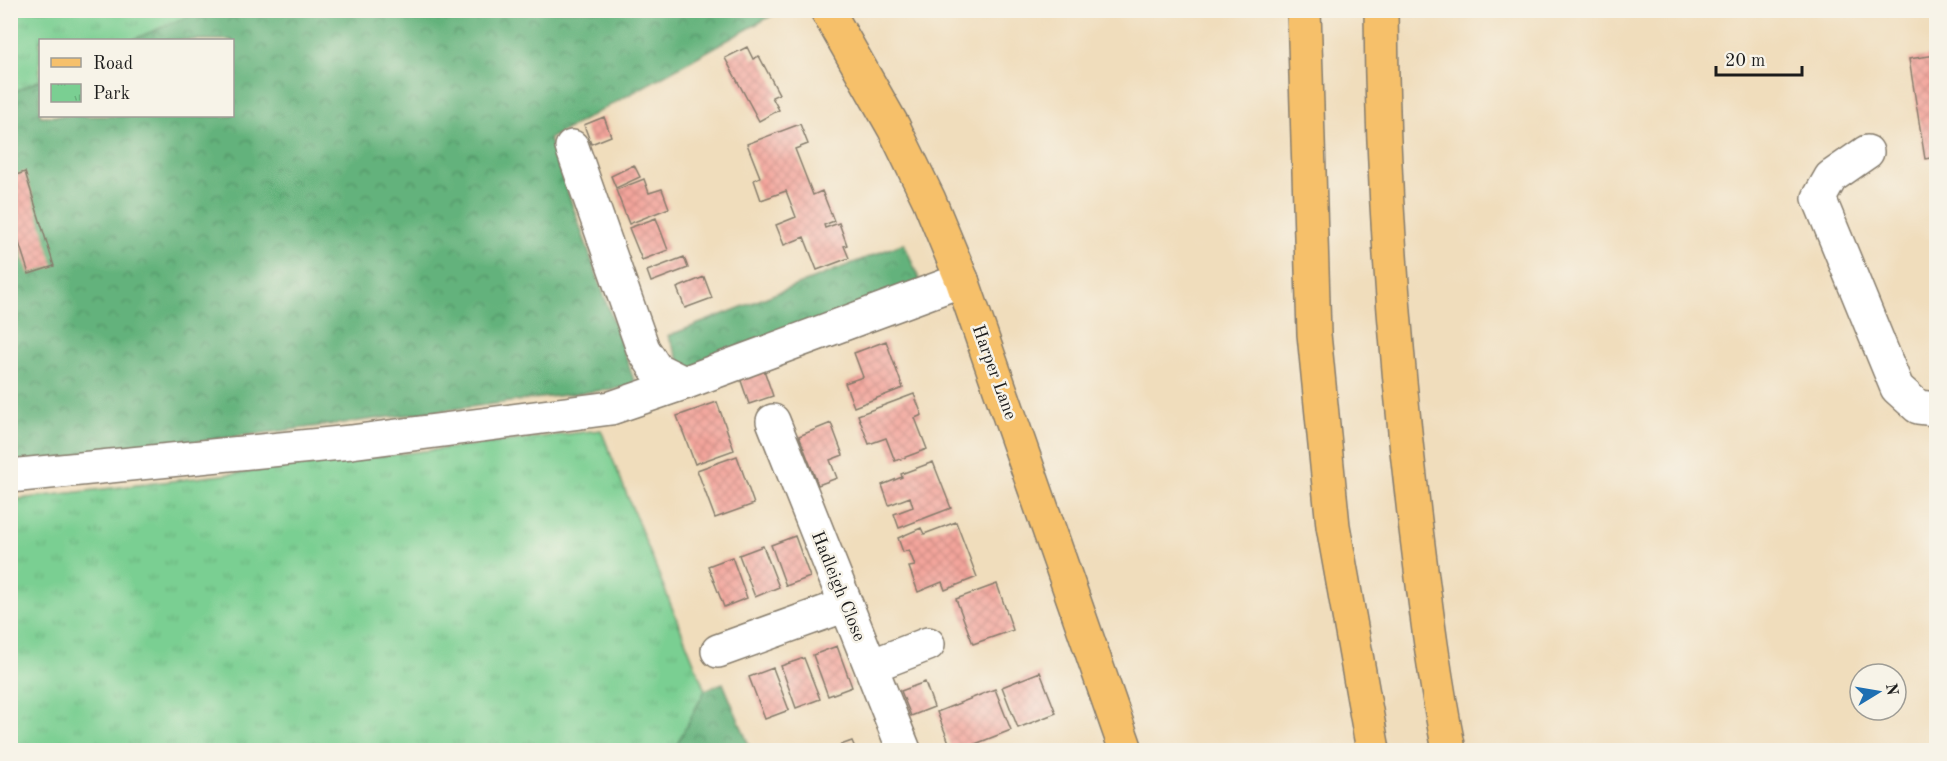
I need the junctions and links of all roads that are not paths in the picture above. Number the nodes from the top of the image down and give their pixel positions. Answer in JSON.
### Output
{"nodes":[{"id":1,"x":827,"y":10,"type":"edge"},
{"id":2,"x":1304,"y":10,"type":"edge"},
{"id":3,"x":1381,"y":10,"type":"edge"},
{"id":4,"x":572,"y":147,"type":"dead end"},
{"id":5,"x":1867,"y":152,"type":"dead end"},
{"id":6,"x":962,"y":280,"type":"junction"},
{"id":7,"x":684,"y":383,"type":"junction"},
{"id":8,"x":1936,"y":409,"type":"edge"},
{"id":9,"x":773,"y":421,"type":"dead end"},
{"id":10,"x":10,"y":476,"type":"edge"},
{"id":11,"x":846,"y":605,"type":"junction"},
{"id":12,"x":928,"y":644,"type":"dead end"},
{"id":13,"x":718,"y":651,"type":"dead end"},
{"id":14,"x":871,"y":666,"type":"junction"},
{"id":15,"x":904,"y":750,"type":"edge"},
{"id":16,"x":1126,"y":750,"type":"edge"},
{"id":17,"x":1373,"y":750,"type":"edge"},
{"id":18,"x":1449,"y":750,"type":"edge"}],
"edges":[{"from":1,"to":6,"type":"main road","name":"Harper Lane"},
{"from":2,"to":17,"type":"main road"},
{"from":3,"to":18,"type":"main road"},
{"from":4,"to":7,"type":"street"},
{"from":5,"to":8,"type":"street"},
{"from":6,"to":7,"type":"street"},
{"from":6,"to":16,"type":"main road","name":"Harper Lane"},
{"from":7,"to":10,"type":"street"},
{"from":9,"to":11,"type":"street","name":"Hadleigh Close"},
{"from":11,"to":13,"type":"street"},
{"from":11,"to":14,"type":"street","name":"Hadleigh Close"},
{"from":12,"to":14,"type":"street"},
{"from":14,"to":15,"type":"street","name":"Hadleigh Close"}]}
